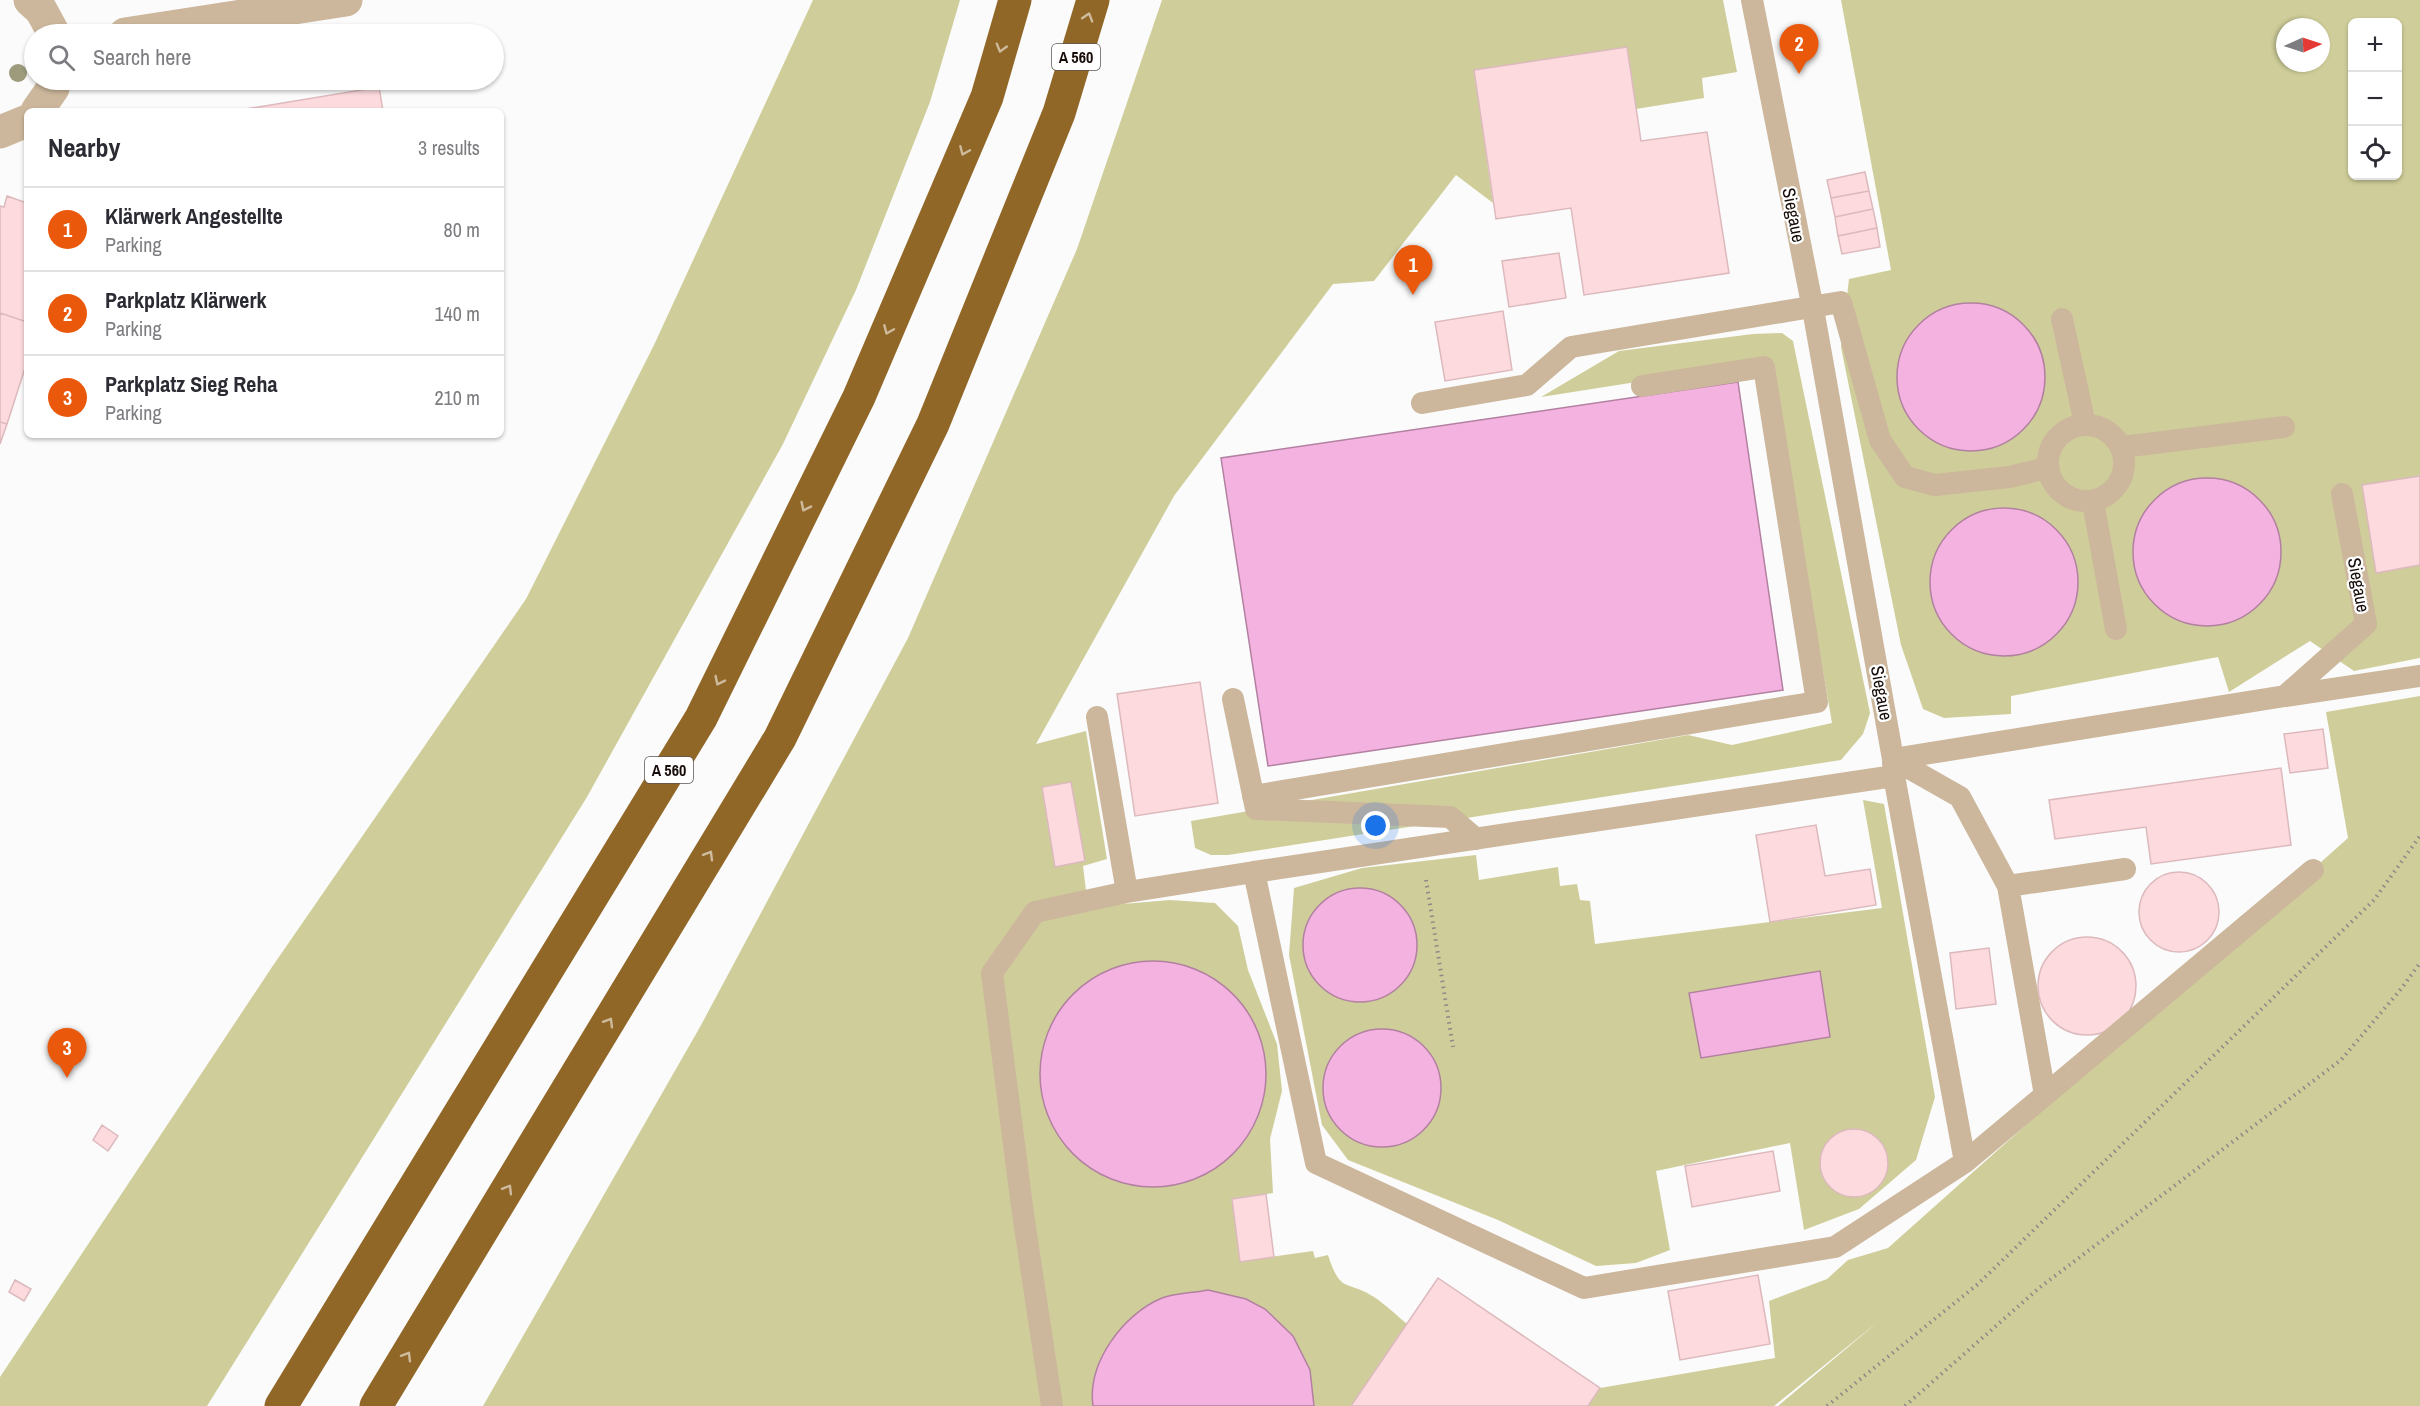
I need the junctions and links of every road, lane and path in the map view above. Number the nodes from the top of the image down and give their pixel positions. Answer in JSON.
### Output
{"nodes":[{"id":1,"x":30,"y":0,"type":"edge"},
{"id":2,"x":346,"y":0,"type":"edge"},
{"id":3,"x":1016,"y":0,"type":"edge"},
{"id":4,"x":1093,"y":0,"type":"edge"},
{"id":5,"x":1752,"y":0,"type":"edge"},
{"id":6,"x":49,"y":24,"type":"edge"},
{"id":7,"x":190,"y":24,"type":"edge"},
{"id":8,"x":52,"y":90,"type":"edge"},
{"id":9,"x":39,"y":108,"type":"edge"},
{"id":10,"x":24,"y":122,"type":"edge"},
{"id":11,"x":0,"y":132,"type":"edge"},
{"id":12,"x":1813,"y":309,"type":"junction"},
{"id":13,"x":2062,"y":319,"type":"dead end"},
{"id":14,"x":1642,"y":386,"type":"dead end"},
{"id":15,"x":1422,"y":403,"type":"dead end"},
{"id":16,"x":2085,"y":424,"type":"junction"},
{"id":17,"x":2284,"y":427,"type":"dead end"},
{"id":18,"x":2122,"y":447,"type":"junction"},
{"id":19,"x":2047,"y":468,"type":"junction"},
{"id":20,"x":2343,"y":494,"type":"dead end"},
{"id":21,"x":2092,"y":502,"type":"junction"},
{"id":22,"x":2116,"y":629,"type":"dead end"},
{"id":23,"x":2420,"y":676,"type":"edge"},
{"id":24,"x":2284,"y":696,"type":"junction"},
{"id":25,"x":1233,"y":699,"type":"dead end"},
{"id":26,"x":1097,"y":717,"type":"dead end"},
{"id":27,"x":1893,"y":767,"type":"junction"},
{"id":28,"x":1253,"y":796,"type":"junction"},
{"id":29,"x":2420,"y":836,"type":"edge"},
{"id":30,"x":1476,"y":839,"type":"junction"},
{"id":31,"x":1421,"y":847,"type":"junction"},
{"id":32,"x":2125,"y":869,"type":"dead end"},
{"id":33,"x":2313,"y":870,"type":"dead end"},
{"id":34,"x":1254,"y":872,"type":"junction"},
{"id":35,"x":2008,"y":886,"type":"junction"},
{"id":36,"x":1127,"y":892,"type":"junction"},
{"id":37,"x":2420,"y":963,"type":"edge"},
{"id":38,"x":1453,"y":1047,"type":"dead end"},
{"id":39,"x":2045,"y":1095,"type":"junction"},
{"id":40,"x":1965,"y":1162,"type":"junction"},
{"id":41,"x":281,"y":1406,"type":"edge"},
{"id":42,"x":376,"y":1406,"type":"edge"},
{"id":43,"x":1052,"y":1406,"type":"edge"},
{"id":44,"x":1827,"y":1406,"type":"edge"},
{"id":45,"x":1905,"y":1406,"type":"edge"}],
"edges":[{"from":1,"to":6,"type":"street"},
{"from":2,"to":7,"type":"street"},
{"from":3,"to":41,"type":"highway","number":"A 560","one_way":true},
{"from":42,"to":4,"type":"highway","number":"A 560","one_way":true},
{"from":5,"to":12,"type":"lane","name":"Siegaue"},
{"from":8,"to":9,"type":"street"},
{"from":10,"to":11,"type":"street"},
{"from":12,"to":15,"type":"lane"},
{"from":12,"to":19,"type":"lane"},
{"from":12,"to":27,"type":"lane","name":"Siegaue"},
{"from":13,"to":16,"type":"lane"},
{"from":14,"to":28,"type":"lane"},
{"from":16,"to":18,"type":"lane"},
{"from":16,"to":19,"type":"lane"},
{"from":17,"to":18,"type":"lane"},
{"from":18,"to":21,"type":"lane"},
{"from":19,"to":21,"type":"lane"},
{"from":20,"to":24,"type":"lane","name":"Siegaue"},
{"from":21,"to":22,"type":"lane"},
{"from":23,"to":24,"type":"lane"},
{"from":24,"to":27,"type":"lane"},
{"from":25,"to":28,"type":"lane"},
{"from":26,"to":36,"type":"lane"},
{"from":27,"to":30,"type":"lane"},
{"from":27,"to":35,"type":"lane"},
{"from":27,"to":40,"type":"lane","name":"Siegaue"},
{"from":28,"to":30,"type":"lane"},
{"from":29,"to":44,"type":"path"},
{"from":30,"to":31,"type":"lane"},
{"from":31,"to":34,"type":"lane"},
{"from":31,"to":38,"type":"path"},
{"from":32,"to":35,"type":"lane"},
{"from":33,"to":39,"type":"lane"},
{"from":34,"to":36,"type":"lane"},
{"from":34,"to":40,"type":"lane"},
{"from":35,"to":39,"type":"lane"},
{"from":36,"to":43,"type":"lane"},
{"from":37,"to":45,"type":"path"},
{"from":39,"to":40,"type":"lane"}]}
